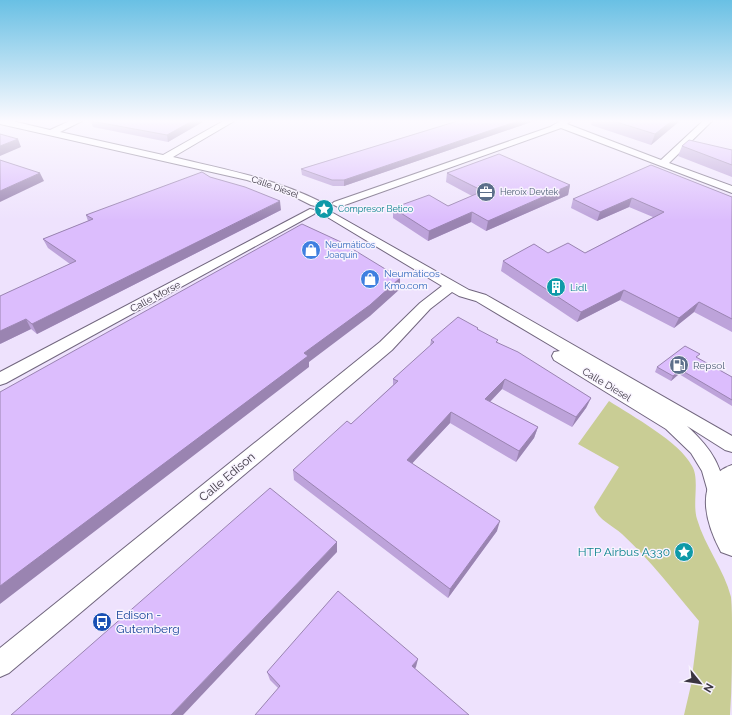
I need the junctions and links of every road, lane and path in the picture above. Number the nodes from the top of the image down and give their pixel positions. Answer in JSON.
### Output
{"nodes":[{"id":1,"x":145,"y":153,"type":"edge"},
{"id":2,"x":173,"y":153,"type":"edge"},
{"id":3,"x":484,"y":153,"type":"edge"},
{"id":4,"x":637,"y":153,"type":"edge"},
{"id":5,"x":673,"y":153,"type":"edge"},
{"id":6,"x":165,"y":158,"type":"junction"},
{"id":7,"x":662,"y":164,"type":"junction"},
{"id":8,"x":732,"y":190,"type":"edge"},
{"id":9,"x":312,"y":208,"type":"junction"},
{"id":10,"x":336,"y":210,"type":"junction"},
{"id":11,"x":458,"y":289,"type":"junction"},
{"id":12,"x":0,"y":379,"type":"edge"},
{"id":13,"x":732,"y":445,"type":"edge"},
{"id":14,"x":732,"y":476,"type":"edge"},
{"id":15,"x":719,"y":503,"type":"junction"},
{"id":16,"x":732,"y":542,"type":"edge"},
{"id":17,"x":0,"y":664,"type":"edge"}],
"edges":[{"from":1,"to":6,"type":"street","name":"Calle Diesel"},
{"from":2,"to":6,"type":"street"},
{"from":3,"to":10,"type":"street"},
{"from":4,"to":7,"type":"street"},
{"from":5,"to":7,"type":"street"},
{"from":6,"to":9,"type":"street","name":"Calle Diesel"},
{"from":7,"to":8,"type":"street"},
{"from":9,"to":10,"type":"street","name":"Calle Diesel"},
{"from":9,"to":12,"type":"street","name":"Calle Morse"},
{"from":10,"to":11,"type":"street","name":"Calle Diesel"},
{"from":11,"to":13,"type":"street","name":"Calle Diesel"},
{"from":11,"to":15,"type":"street","name":"Calle Diesel"},
{"from":11,"to":17,"type":"street","name":"Calle Edison"},
{"from":14,"to":15,"type":"highway"},
{"from":15,"to":16,"type":"highway"}]}
